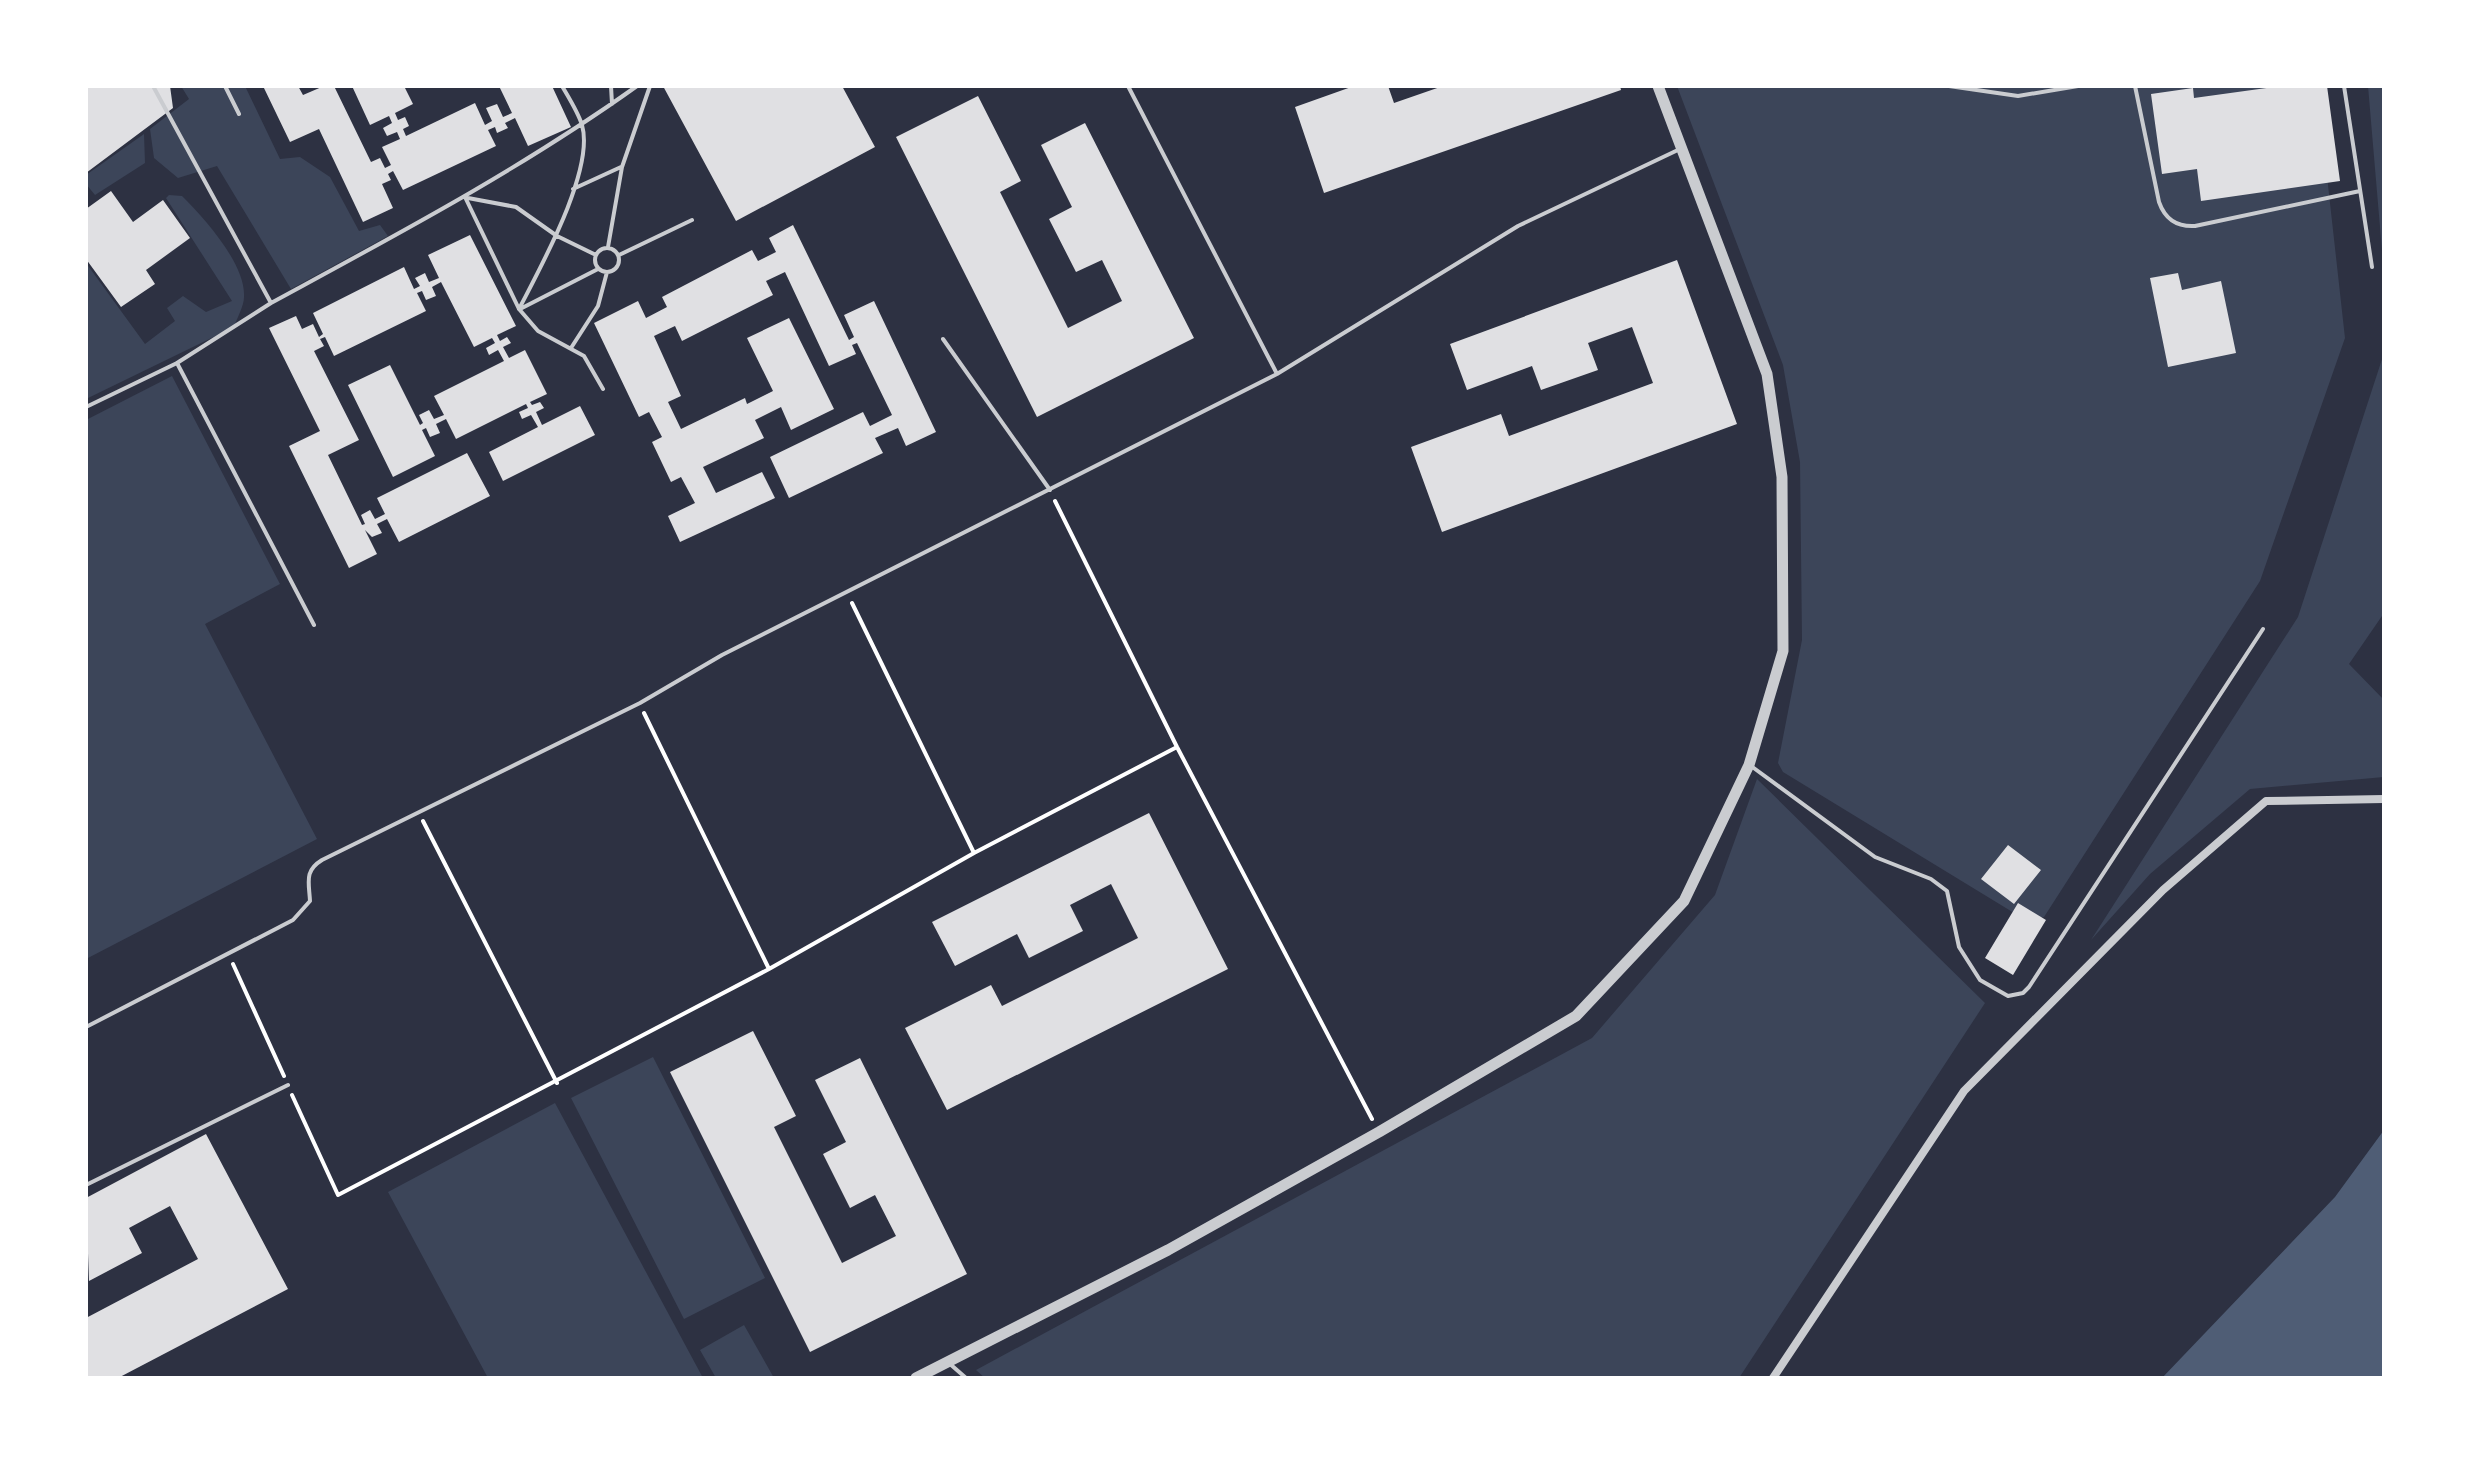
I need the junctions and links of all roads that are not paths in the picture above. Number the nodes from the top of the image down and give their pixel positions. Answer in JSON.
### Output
{"nodes":[{"id":1,"x":153,"y":86,"type":"edge"},
{"id":2,"x":225,"y":86,"type":"edge"},
{"id":3,"x":562,"y":86,"type":"edge"},
{"id":4,"x":611,"y":86,"type":"edge"},
{"id":5,"x":637,"y":86,"type":"edge"},
{"id":6,"x":650,"y":86,"type":"edge"},
{"id":7,"x":1128,"y":86,"type":"edge"},
{"id":8,"x":1658,"y":86,"type":"edge"},
{"id":9,"x":1949,"y":86,"type":"edge"},
{"id":10,"x":2078,"y":86,"type":"edge"},
{"id":11,"x":2135,"y":86,"type":"edge"},
{"id":12,"x":2344,"y":86,"type":"edge"},
{"id":13,"x":612,"y":104,"type":"junction"},
{"id":14,"x":239,"y":114,"type":"dead end"},
{"id":15,"x":582,"y":127,"type":"junction"},
{"id":16,"x":1681,"y":148,"type":"junction"},
{"id":17,"x":622,"y":167,"type":"junction"},
{"id":18,"x":573,"y":189,"type":"junction"},
{"id":19,"x":2360,"y":191,"type":"junction"},
{"id":20,"x":465,"y":197,"type":"junction"},
{"id":21,"x":692,"y":220,"type":"dead end"},
{"id":22,"x":557,"y":236,"type":"junction"},
{"id":23,"x":608,"y":247,"type":"junction"},
{"id":24,"x":596,"y":255,"type":"junction"},
{"id":25,"x":619,"y":255,"type":"junction"},
{"id":26,"x":2372,"y":267,"type":"dead end"},
{"id":27,"x":598,"y":269,"type":"junction"},
{"id":28,"x":607,"y":272,"type":"junction"},
{"id":29,"x":271,"y":303,"type":"junction"},
{"id":30,"x":519,"y":309,"type":"junction"},
{"id":31,"x":943,"y":339,"type":"dead end"},
{"id":32,"x":571,"y":348,"type":"junction"},
{"id":33,"x":177,"y":363,"type":"junction"},
{"id":34,"x":1277,"y":374,"type":"junction"},
{"id":35,"x":603,"y":389,"type":"dead end"},
{"id":36,"x":86,"y":407,"type":"edge"},
{"id":37,"x":1050,"y":491,"type":"junction"},
{"id":38,"x":314,"y":625,"type":"dead end"},
{"id":39,"x":2263,"y":629,"type":"dead end"},
{"id":40,"x":1749,"y":765,"type":"junction"},
{"id":41,"x":2384,"y":799,"type":"edge"},
{"id":42,"x":86,"y":1026,"type":"edge"},
{"id":43,"x":288,"y":1085,"type":"dead end"},
{"id":44,"x":86,"y":1185,"type":"edge"},
{"id":45,"x":947,"y":1361,"type":"junction"},
{"id":46,"x":916,"y":1378,"type":"edge"},
{"id":47,"x":966,"y":1378,"type":"edge"},
{"id":48,"x":1773,"y":1378,"type":"edge"}],
"edges":[{"from":1,"to":29,"type":"lane"},
{"from":2,"to":14,"type":"lane"},
{"from":3,"to":15,"type":"lane"},
{"from":4,"to":13,"type":"lane"},
{"from":5,"to":13,"type":"lane"},
{"from":6,"to":17,"type":"lane"},
{"from":7,"to":34,"type":"lane"},
{"from":8,"to":16,"type":"street"},
{"from":9,"to":10,"type":"lane"},
{"from":11,"to":19,"type":"lane"},
{"from":12,"to":19,"type":"lane"},
{"from":13,"to":15,"type":"lane"},
{"from":15,"to":18,"type":"lane"},
{"from":15,"to":20,"type":"lane"},
{"from":16,"to":34,"type":"lane"},
{"from":16,"to":40,"type":"street"},
{"from":17,"to":18,"type":"lane"},
{"from":17,"to":23,"type":"lane"},
{"from":18,"to":22,"type":"lane"},
{"from":19,"to":26,"type":"lane"},
{"from":20,"to":22,"type":"lane"},
{"from":20,"to":29,"type":"lane"},
{"from":20,"to":30,"type":"lane"},
{"from":21,"to":25,"type":"lane"},
{"from":22,"to":24,"type":"lane"},
{"from":22,"to":30,"type":"lane"},
{"from":23,"to":24,"type":"lane"},
{"from":23,"to":25,"type":"lane"},
{"from":24,"to":27,"type":"lane"},
{"from":25,"to":28,"type":"lane"},
{"from":27,"to":28,"type":"lane"},
{"from":27,"to":30,"type":"lane"},
{"from":28,"to":32,"type":"lane"},
{"from":29,"to":33,"type":"lane"},
{"from":30,"to":32,"type":"lane"},
{"from":31,"to":37,"type":"lane"},
{"from":32,"to":35,"type":"lane"},
{"from":33,"to":36,"type":"lane"},
{"from":33,"to":38,"type":"lane"},
{"from":34,"to":37,"type":"lane"},
{"from":37,"to":42,"type":"lane"},
{"from":39,"to":40,"type":"lane"},
{"from":40,"to":45,"type":"street"},
{"from":41,"to":48,"type":"street"},
{"from":43,"to":44,"type":"lane"},
{"from":45,"to":46,"type":"street"},
{"from":45,"to":47,"type":"lane"}]}
